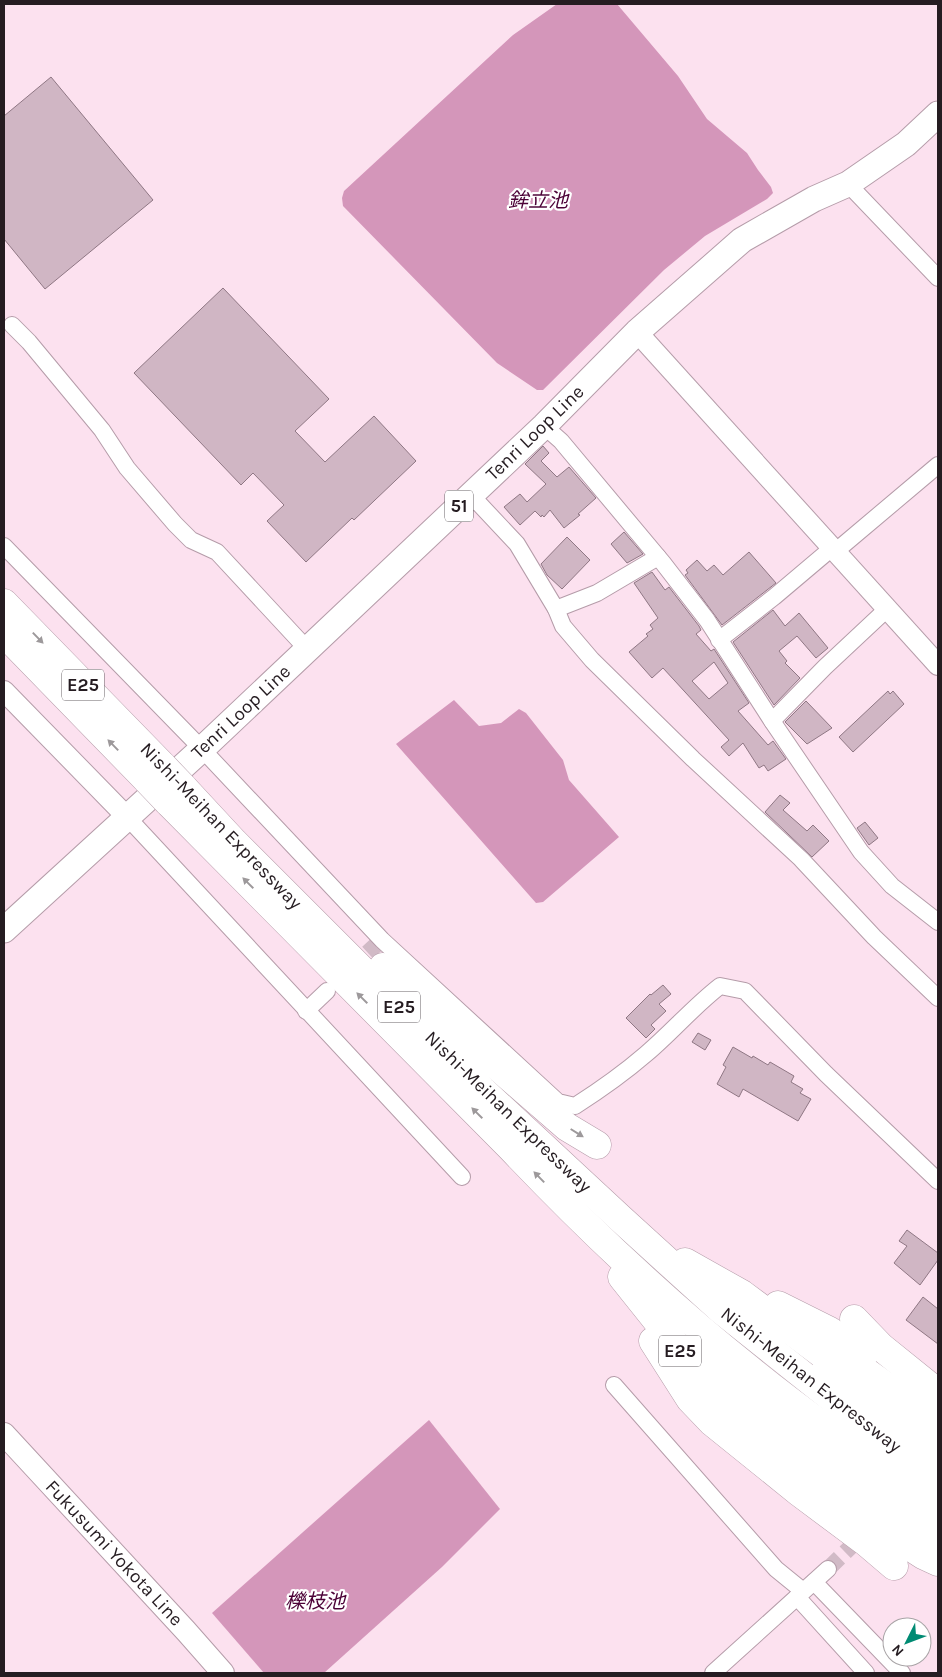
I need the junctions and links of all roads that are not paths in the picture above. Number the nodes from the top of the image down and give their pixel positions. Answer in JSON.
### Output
{"nodes":[{"id":1,"x":938,"y":114,"type":"edge"},
{"id":2,"x":848,"y":184,"type":"junction"},
{"id":3,"x":938,"y":278,"type":"edge"},
{"id":4,"x":12,"y":325,"type":"dead end"},
{"id":5,"x":637,"y":332,"type":"junction"},
{"id":6,"x":544,"y":426,"type":"junction"},
{"id":7,"x":938,"y":465,"type":"edge"},
{"id":8,"x":471,"y":494,"type":"junction"},
{"id":9,"x":4,"y":546,"type":"edge"},
{"id":10,"x":834,"y":550,"type":"junction"},
{"id":11,"x":658,"y":557,"type":"junction"},
{"id":12,"x":4,"y":604,"type":"edge"},
{"id":13,"x":556,"y":609,"type":"junction"},
{"id":14,"x":887,"y":609,"type":"junction"},
{"id":15,"x":4,"y":633,"type":"edge"},
{"id":16,"x":719,"y":640,"type":"junction"},
{"id":17,"x":307,"y":649,"type":"junction"},
{"id":18,"x":938,"y":665,"type":"edge"},
{"id":19,"x":4,"y":691,"type":"edge"},
{"id":20,"x":772,"y":721,"type":"junction"},
{"id":21,"x":202,"y":749,"type":"junction"},
{"id":22,"x":155,"y":773,"type":"junction"},
{"id":23,"x":176,"y":795,"type":"junction"},
{"id":24,"x":128,"y":818,"type":"junction"},
{"id":25,"x":234,"y":842,"type":"junction"},
{"id":26,"x":938,"y":922,"type":"edge"},
{"id":27,"x":4,"y":930,"type":"edge"},
{"id":28,"x":327,"y":991,"type":"dead end"},
{"id":29,"x":938,"y":998,"type":"edge"},
{"id":30,"x":306,"y":1011,"type":"junction"},
{"id":31,"x":597,"y":1145,"type":"dead end"},
{"id":32,"x":462,"y":1177,"type":"dead end"},
{"id":33,"x":938,"y":1181,"type":"edge"},
{"id":34,"x":567,"y":1207,"type":"junction"},
{"id":35,"x":621,"y":1219,"type":"junction"},
{"id":36,"x":689,"y":1264,"type":"junction"},
{"id":37,"x":753,"y":1292,"type":"junction"},
{"id":38,"x":938,"y":1377,"type":"edge"},
{"id":39,"x":614,"y":1385,"type":"dead end"},
{"id":40,"x":938,"y":1393,"type":"edge"},
{"id":41,"x":938,"y":1412,"type":"edge"},
{"id":42,"x":938,"y":1423,"type":"edge"},
{"id":43,"x":4,"y":1434,"type":"edge"},
{"id":44,"x":938,"y":1439,"type":"edge"},
{"id":45,"x":938,"y":1454,"type":"edge"},
{"id":46,"x":938,"y":1466,"type":"edge"},
{"id":47,"x":938,"y":1478,"type":"edge"},
{"id":48,"x":938,"y":1506,"type":"edge"},
{"id":49,"x":938,"y":1520,"type":"edge"},
{"id":50,"x":938,"y":1535,"type":"edge"},
{"id":51,"x":938,"y":1548,"type":"edge"},
{"id":52,"x":938,"y":1562,"type":"edge"},
{"id":53,"x":894,"y":1566,"type":"dead end"},
{"id":54,"x":828,"y":1568,"type":"tunnel mouth"},
{"id":55,"x":805,"y":1590,"type":"junction"},
{"id":56,"x":223,"y":1673,"type":"edge"},
{"id":57,"x":713,"y":1673,"type":"edge"},
{"id":58,"x":866,"y":1673,"type":"edge"},
{"id":59,"x":902,"y":1673,"type":"edge"}],
"edges":[{"from":1,"to":2,"type":"main road","name":"Tenri Loop Line","number":"51"},
{"from":2,"to":3,"type":"street"},
{"from":2,"to":5,"type":"main road","name":"Tenri Loop Line","number":"51"},
{"from":4,"to":17,"type":"street"},
{"from":5,"to":6,"type":"main road","name":"Tenri Loop Line","number":"51"},
{"from":5,"to":10,"type":"street"},
{"from":6,"to":8,"type":"main road","name":"Tenri Loop Line","number":"51"},
{"from":6,"to":11,"type":"street"},
{"from":7,"to":10,"type":"street"},
{"from":8,"to":13,"type":"street"},
{"from":8,"to":17,"type":"main road","name":"Tenri Loop Line","number":"51"},
{"from":9,"to":21,"type":"street"},
{"from":10,"to":14,"type":"street"},
{"from":10,"to":16,"type":"street"},
{"from":11,"to":13,"type":"street"},
{"from":11,"to":16,"type":"street"},
{"from":12,"to":22,"type":"highway","name":"Nishi-Meihan Expressway","number":"E25","one_way":true},
{"from":13,"to":29,"type":"street"},
{"from":14,"to":18,"type":"street"},
{"from":14,"to":20,"type":"street"},
{"from":22,"to":15,"type":"highway","name":"Nishi-Meihan Expressway","number":"E25","one_way":true},
{"from":16,"to":20,"type":"street"},
{"from":17,"to":21,"type":"main road","name":"Tenri Loop Line","number":"51"},
{"from":19,"to":24,"type":"street"},
{"from":20,"to":26,"type":"street"},
{"from":21,"to":24,"type":"main road","name":"Tenri Loop Line","number":"51"},
{"from":21,"to":33,"type":"street"},
{"from":22,"to":23,"type":"highway","name":"Nishi-Meihan Expressway","number":"E25","bridge":true},
{"from":23,"to":25,"type":"highway","name":"Nishi-Meihan Expressway","number":"E25"},
{"from":34,"to":23,"type":"highway","name":"Nishi-Meihan Expressway","number":"E25","one_way":true},
{"from":24,"to":27,"type":"main road","name":"Tenri Loop Line","number":"51"},
{"from":24,"to":30,"type":"street"},
{"from":25,"to":31,"type":"highway","one_way":true},
{"from":25,"to":35,"type":"highway","name":"Nishi-Meihan Expressway","number":"E25"},
{"from":28,"to":30,"type":"street"},
{"from":30,"to":32,"type":"street"},
{"from":34,"to":48,"type":"highway","name":"Nishi-Meihan Expressway","number":"E25"},
{"from":34,"to":49,"type":"highway","number":"E25"},
{"from":34,"to":50,"type":"highway","number":"E25"},
{"from":34,"to":51,"type":"highway","number":"E25"},
{"from":34,"to":52,"type":"highway","number":"E25"},
{"from":34,"to":53,"type":"highway"},
{"from":35,"to":36,"type":"highway","number":"E25"},
{"from":35,"to":45,"type":"highway","number":"E25"},
{"from":35,"to":46,"type":"highway","number":"E25"},
{"from":35,"to":47,"type":"highway","name":"Nishi-Meihan Expressway","number":"E25"},
{"from":36,"to":37,"type":"highway","number":"E25"},
{"from":36,"to":44,"type":"highway","number":"E25"},
{"from":37,"to":41,"type":"highway","number":"E25"},
{"from":37,"to":42,"type":"highway","number":"E25"},
{"from":38,"to":40,"type":"highway"},
{"from":39,"to":55,"type":"street"},
{"from":43,"to":56,"type":"main road","name":"Fukusumi Yokota Line"},
{"from":54,"to":55,"type":"street"},
{"from":55,"to":57,"type":"street"},
{"from":55,"to":58,"type":"street"},
{"from":55,"to":59,"type":"street"}]}
